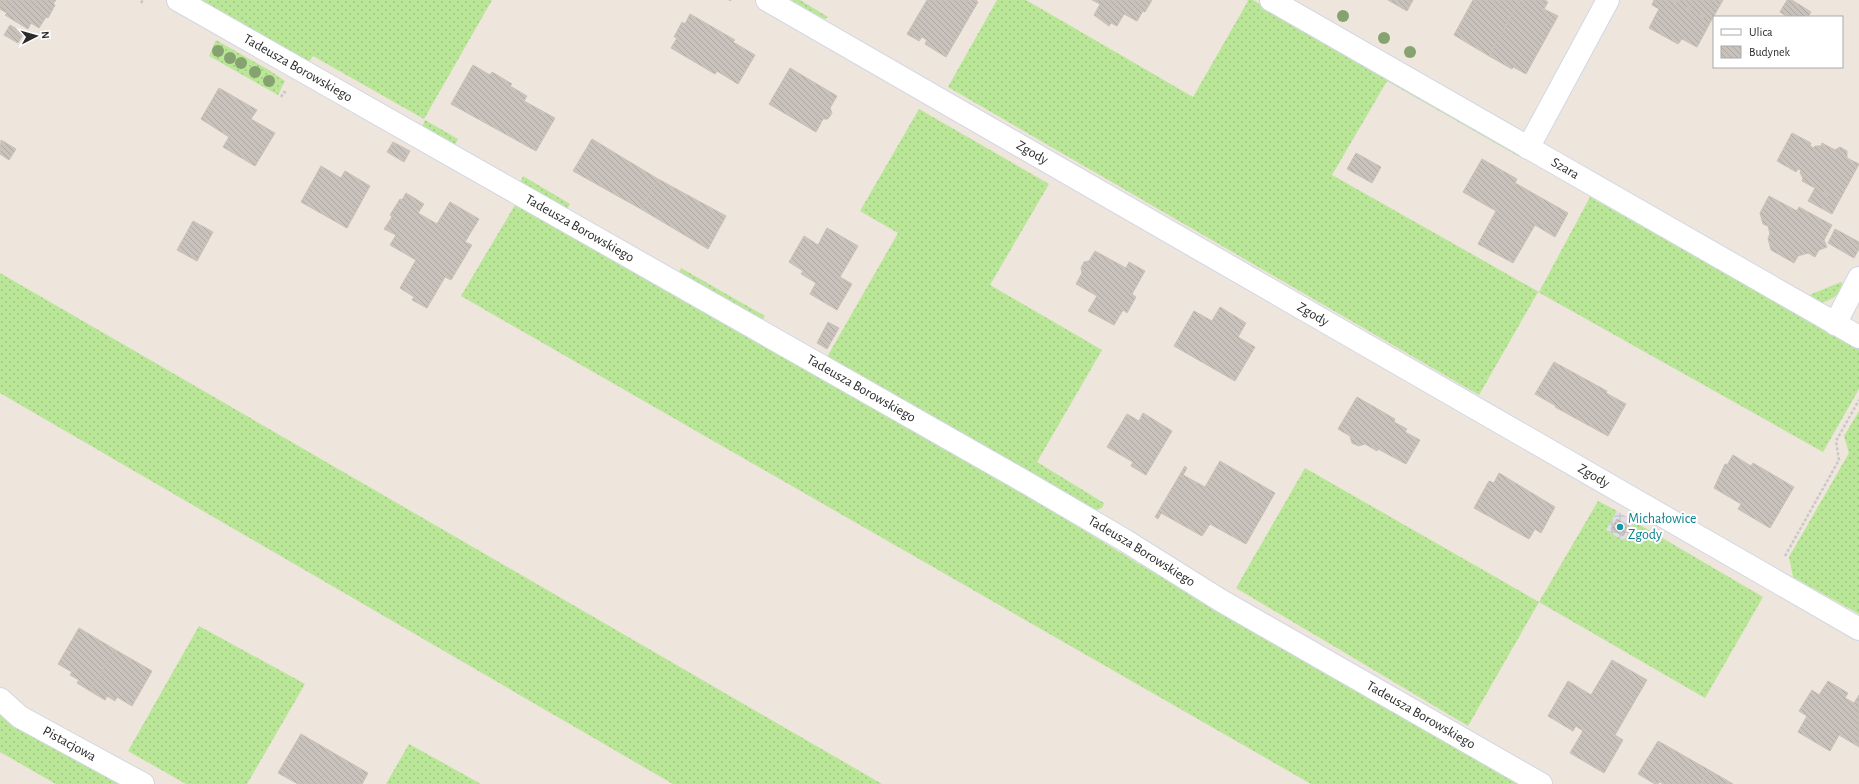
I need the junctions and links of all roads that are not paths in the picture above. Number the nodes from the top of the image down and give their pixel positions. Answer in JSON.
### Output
{"nodes":[{"id":1,"x":178,"y":0,"type":"edge"},
{"id":2,"x":767,"y":0,"type":"edge"},
{"id":3,"x":1271,"y":0,"type":"edge"},
{"id":4,"x":1608,"y":0,"type":"edge"},
{"id":5,"x":1528,"y":148,"type":"junction"},
{"id":6,"x":1859,"y":278,"type":"edge"},
{"id":7,"x":1835,"y":324,"type":"junction"},
{"id":8,"x":1859,"y":337,"type":"edge"},
{"id":9,"x":1859,"y":629,"type":"edge"},
{"id":10,"x":0,"y":699,"type":"edge"},
{"id":11,"x":143,"y":784,"type":"edge"},
{"id":12,"x":1541,"y":784,"type":"edge"}],
"edges":[{"from":1,"to":12,"type":"street","name":"Tadeusza Borowskiego"},
{"from":2,"to":9,"type":"street","name":"Zgody"},
{"from":3,"to":5,"type":"street","name":"Szara"},
{"from":4,"to":5,"type":"street"},
{"from":5,"to":7,"type":"street","name":"Szara"},
{"from":6,"to":7,"type":"street"},
{"from":7,"to":8,"type":"street","name":"Szara"},
{"from":10,"to":11,"type":"street","name":"Pistacjowa"}]}
